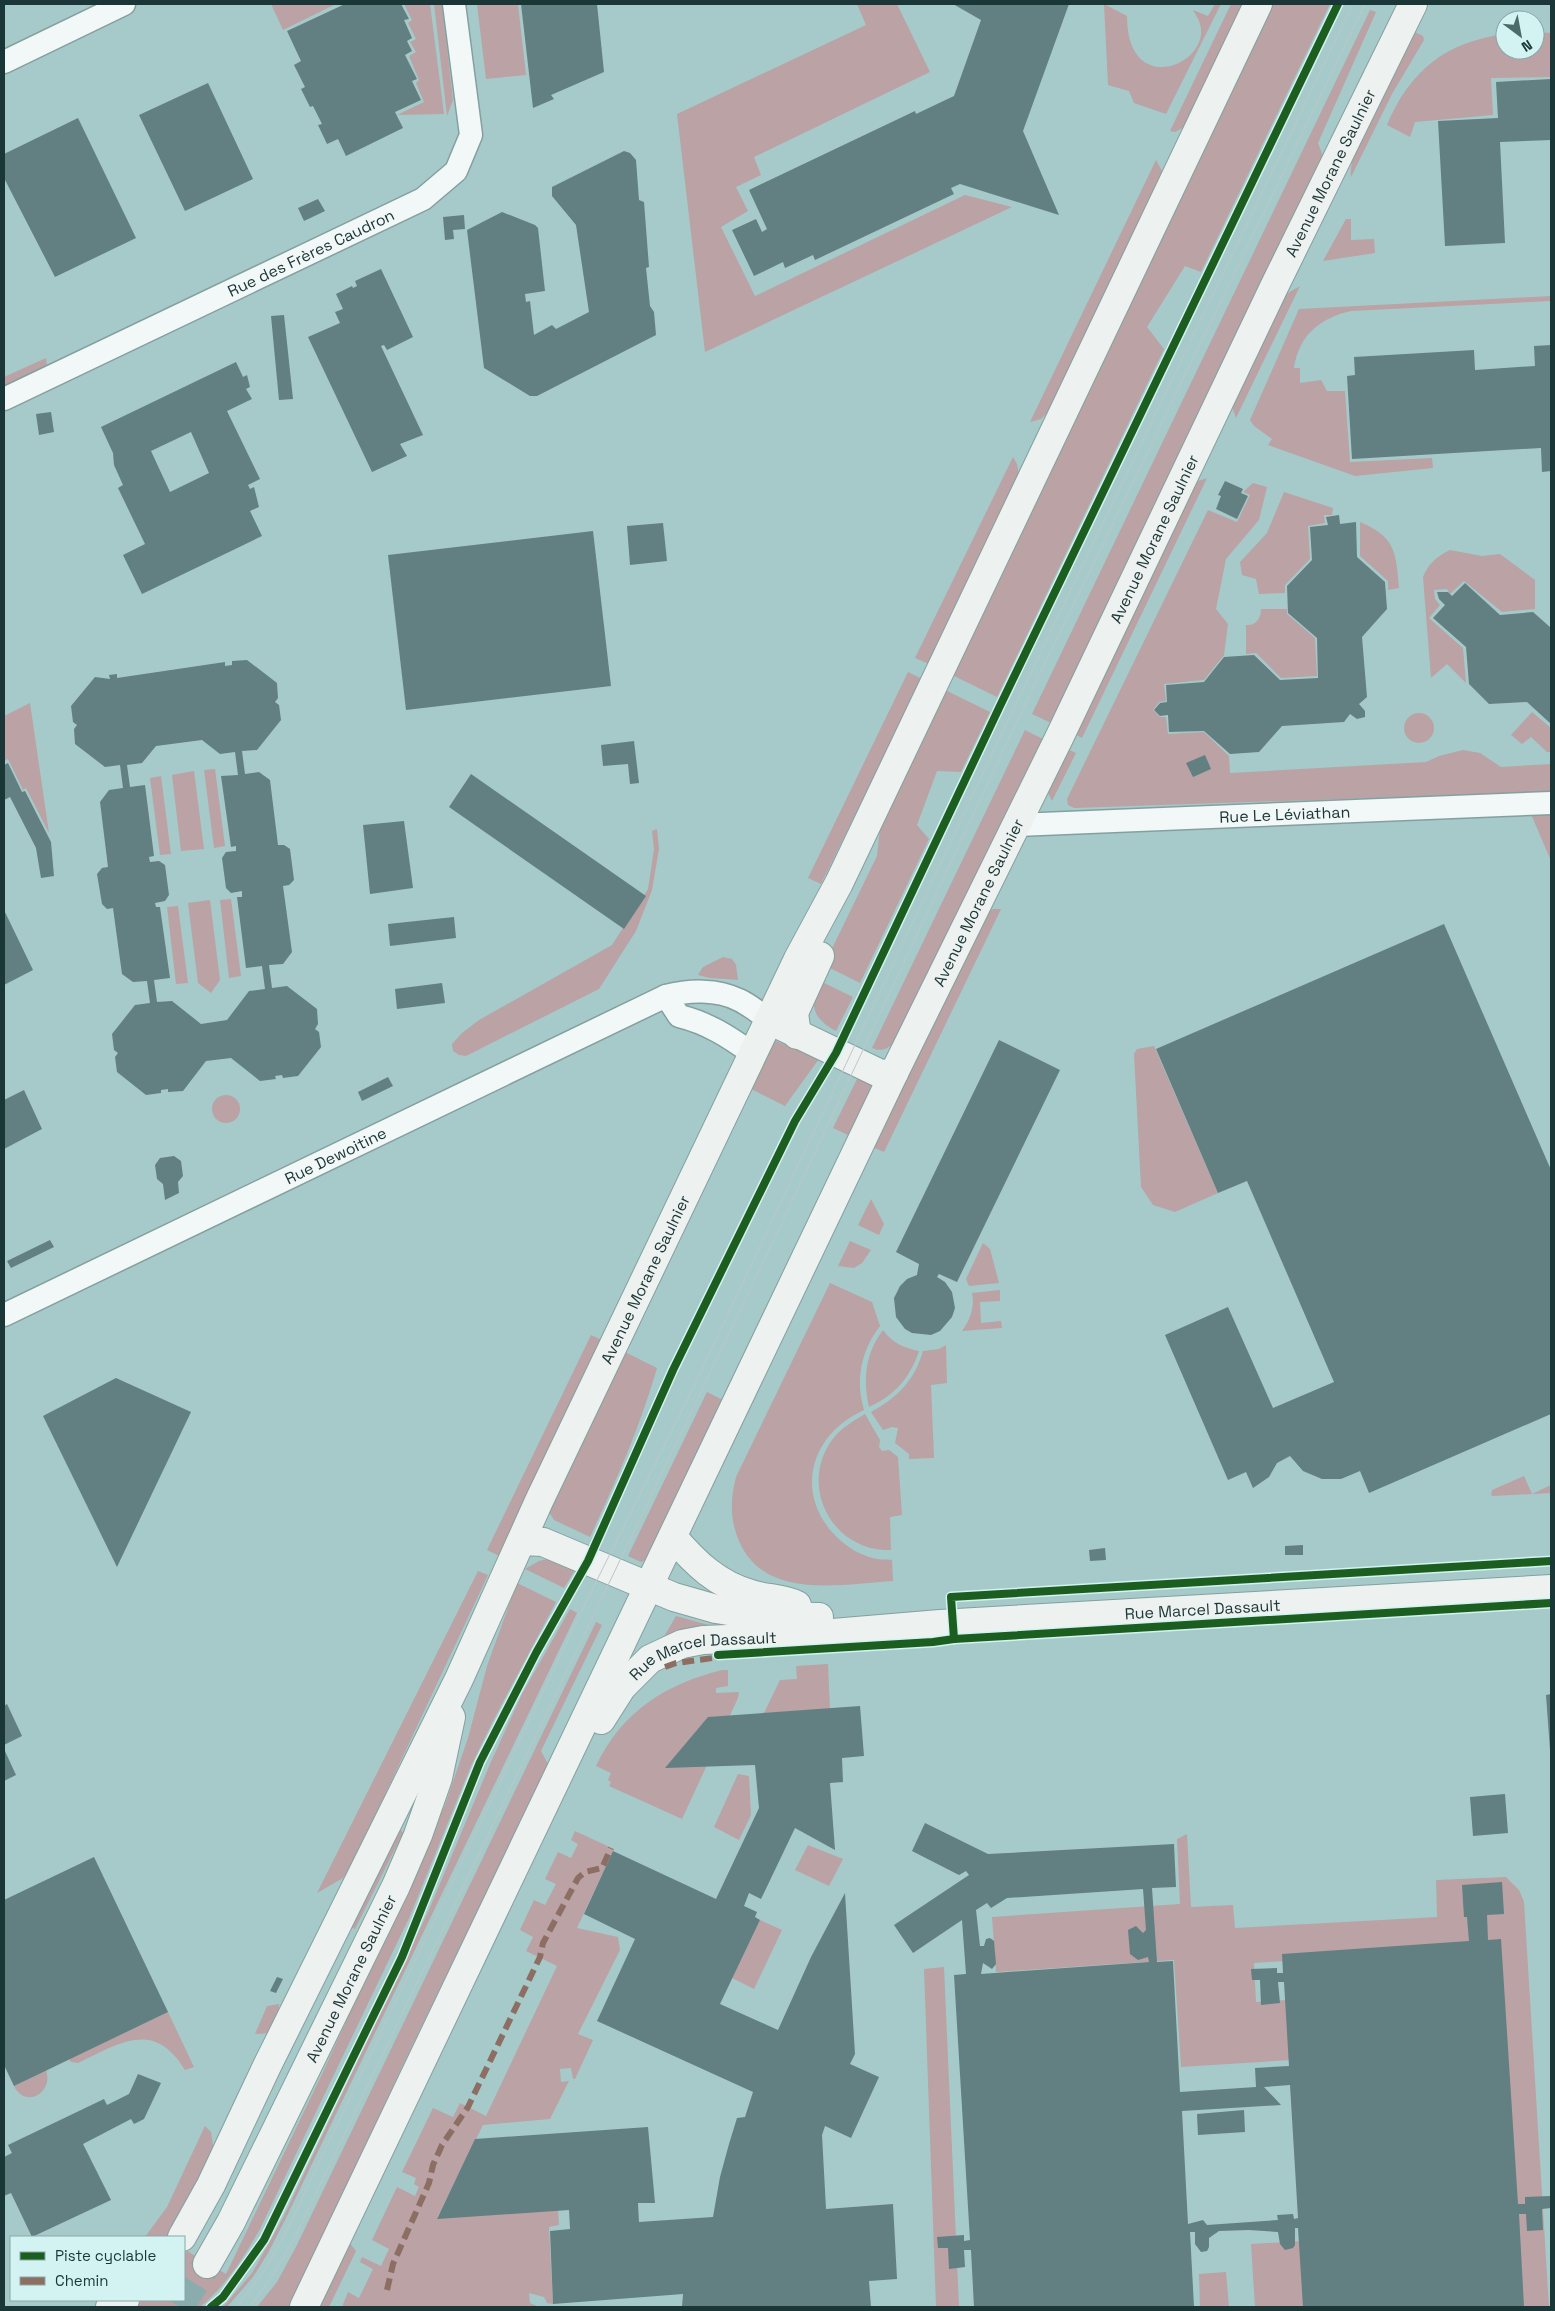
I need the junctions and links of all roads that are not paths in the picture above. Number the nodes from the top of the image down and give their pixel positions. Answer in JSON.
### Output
{"nodes":[{"id":1,"x":124,"y":4,"type":"edge"},
{"id":2,"x":454,"y":4,"type":"edge"},
{"id":3,"x":1258,"y":4,"type":"edge"},
{"id":4,"x":1413,"y":4,"type":"edge"},
{"id":5,"x":4,"y":62,"type":"edge"},
{"id":6,"x":4,"y":399,"type":"edge"},
{"id":7,"x":1551,"y":803,"type":"edge"},
{"id":8,"x":1017,"y":825,"type":"junction"},
{"id":9,"x":839,"y":883,"type":"junction"},
{"id":10,"x":666,"y":996,"type":"junction"},
{"id":11,"x":769,"y":1020,"type":"junction"},
{"id":12,"x":797,"y":1035,"type":"junction"},
{"id":13,"x":753,"y":1054,"type":"junction"},
{"id":14,"x":894,"y":1073,"type":"junction"},
{"id":15,"x":4,"y":1315,"type":"edge"},
{"id":16,"x":673,"y":1537,"type":"junction"},
{"id":17,"x":522,"y":1541,"type":"junction"},
{"id":18,"x":624,"y":1575,"type":"junction"},
{"id":19,"x":650,"y":1586,"type":"junction"},
{"id":20,"x":1551,"y":1589,"type":"edge"},
{"id":21,"x":819,"y":1616,"type":"junction"},
{"id":22,"x":854,"y":1630,"type":"junction"},
{"id":23,"x":459,"y":1679,"type":"junction"},
{"id":24,"x":579,"y":1731,"type":"junction"},
{"id":25,"x":565,"y":1759,"type":"junction"},
{"id":26,"x":183,"y":2236,"type":"edge"},
{"id":27,"x":207,"y":2264,"type":"tunnel mouth"},
{"id":28,"x":124,"y":2301,"type":"edge"},
{"id":29,"x":110,"y":2307,"type":"edge"},
{"id":30,"x":304,"y":2307,"type":"edge"}],
"edges":[{"from":1,"to":5,"type":"street"},
{"from":2,"to":6,"type":"street","name":"Rue des Frères Caudron"},
{"from":3,"to":9,"type":"main road","name":"Avenue Morane Saulnier"},
{"from":4,"to":8,"type":"main road","name":"Avenue Morane Saulnier"},
{"from":7,"to":8,"type":"street","name":"Rue Le Léviathan"},
{"from":8,"to":14,"type":"main road","name":"Avenue Morane Saulnier"},
{"from":9,"to":11,"type":"main road","name":"Avenue Morane Saulnier"},
{"from":9,"to":12,"type":"main road"},
{"from":10,"to":11,"type":"street","name":"Rue Dewoitine"},
{"from":10,"to":13,"type":"street"},
{"from":10,"to":15,"type":"street","name":"Rue Dewoitine"},
{"from":11,"to":12,"type":"main road"},
{"from":11,"to":13,"type":"main road","name":"Avenue Morane Saulnier"},
{"from":12,"to":14,"type":"main road"},
{"from":13,"to":17,"type":"main road","name":"Avenue Morane Saulnier"},
{"from":14,"to":16,"type":"main road","name":"Avenue Morane Saulnier"},
{"from":16,"to":19,"type":"main road","name":"Avenue Morane Saulnier"},
{"from":16,"to":21,"type":"main road","name":"Rue Marcel Dassault"},
{"from":17,"to":18,"type":"main road"},
{"from":17,"to":23,"type":"main road","name":"Avenue Morane Saulnier"},
{"from":18,"to":19,"type":"main road"},
{"from":18,"to":25,"type":"main road"},
{"from":19,"to":21,"type":"main road","name":"Rue Marcel Dassault"},
{"from":19,"to":24,"type":"main road","name":"Avenue Morane Saulnier"},
{"from":20,"to":22,"type":"main road","name":"Rue Marcel Dassault"},
{"from":21,"to":22,"type":"main road","name":"Rue Marcel Dassault"},
{"from":22,"to":24,"type":"main road","name":"Rue Marcel Dassault"},
{"from":23,"to":26,"type":"main road","name":"Avenue Morane Saulnier"},
{"from":23,"to":27,"type":"main road","name":"Avenue Morane Saulnier"},
{"from":24,"to":25,"type":"main road","name":"Avenue Morane Saulnier"},
{"from":25,"to":30,"type":"main road","name":"Avenue Morane Saulnier"},
{"from":28,"to":29,"type":"main road"}]}
